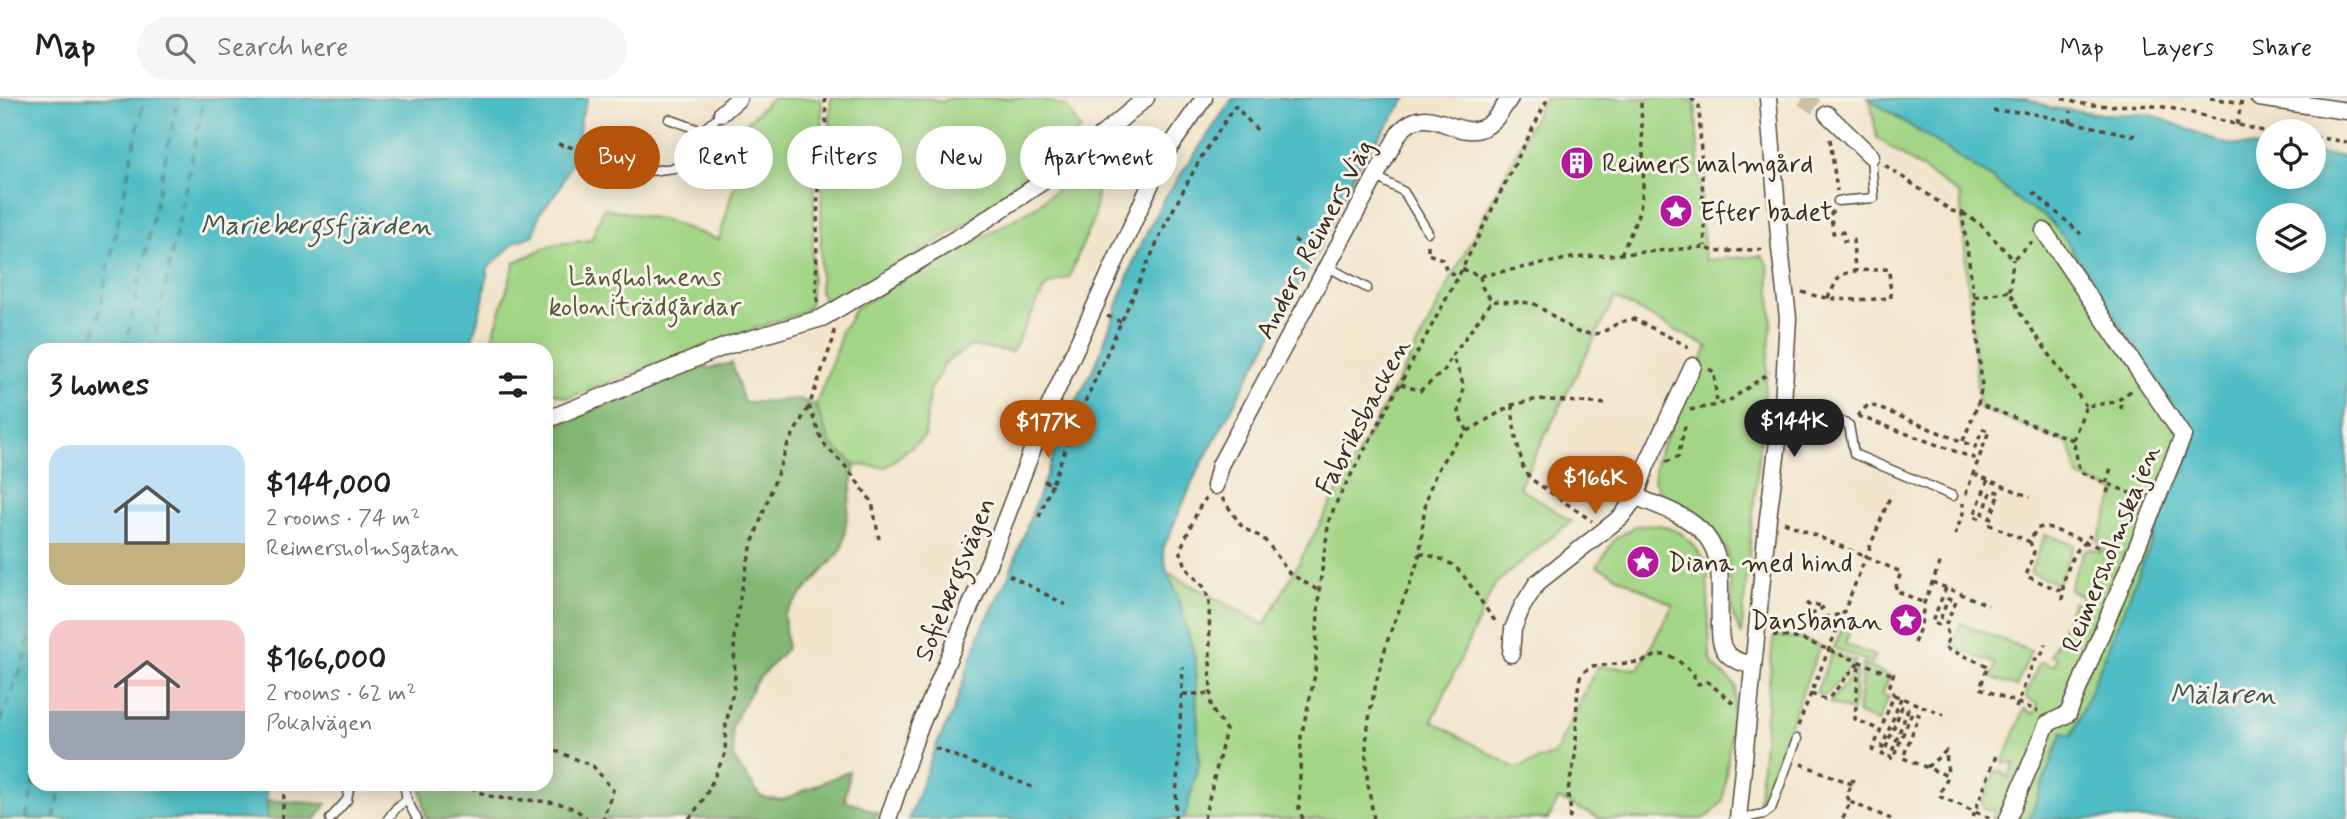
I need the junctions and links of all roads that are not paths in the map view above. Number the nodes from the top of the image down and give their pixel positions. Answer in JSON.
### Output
{"nodes":[{"id":1,"x":739,"y":98,"type":"edge"},
{"id":2,"x":1146,"y":98,"type":"edge"},
{"id":3,"x":1204,"y":98,"type":"edge"},
{"id":4,"x":1510,"y":98,"type":"edge"},
{"id":5,"x":1768,"y":98,"type":"edge"},
{"id":6,"x":2259,"y":98,"type":"edge"},
{"id":7,"x":2347,"y":111,"type":"edge"},
{"id":8,"x":722,"y":113,"type":"joint"},
{"id":9,"x":1829,"y":116,"type":"tunnel mouth"},
{"id":10,"x":670,"y":119,"type":"dead end"},
{"id":11,"x":689,"y":126,"type":"edge"},
{"id":12,"x":708,"y":126,"type":"edge"},
{"id":13,"x":1871,"y":156,"type":"joint"},
{"id":14,"x":1376,"y":176,"type":"junction"},
{"id":15,"x":1839,"y":201,"type":"road end"},
{"id":16,"x":2044,"y":231,"type":"road end"},
{"id":17,"x":1428,"y":232,"type":"dead end"},
{"id":18,"x":1328,"y":267,"type":"junction"},
{"id":19,"x":1367,"y":288,"type":"dead end"},
{"id":20,"x":1692,"y":366,"type":"road end"},
{"id":21,"x":1783,"y":404,"type":"junction"},
{"id":22,"x":553,"y":417,"type":"edge"},
{"id":23,"x":1215,"y":486,"type":"road end"},
{"id":24,"x":1952,"y":496,"type":"dead end"},
{"id":25,"x":1636,"y":497,"type":"junction"},
{"id":26,"x":1511,"y":654,"type":"dead end"},
{"id":27,"x":1753,"y":666,"type":"junction"},
{"id":28,"x":1797,"y":739,"type":"road end"},
{"id":29,"x":349,"y":791,"type":"edge"},
{"id":30,"x":405,"y":791,"type":"edge"},
{"id":31,"x":407,"y":800,"type":"junction"},
{"id":32,"x":330,"y":819,"type":"edge"},
{"id":33,"x":388,"y":819,"type":"edge"},
{"id":34,"x":417,"y":819,"type":"edge"},
{"id":35,"x":888,"y":819,"type":"edge"},
{"id":36,"x":1739,"y":819,"type":"edge"},
{"id":37,"x":2008,"y":819,"type":"edge"}],
"edges":[{"from":1,"to":8,"type":"street"},
{"from":2,"to":22,"type":"street"},
{"from":3,"to":35,"type":"street","name":"Sofiebergsvägen"},
{"from":4,"to":14,"type":"street","name":"Anders Reimers Väg"},
{"from":5,"to":21,"type":"street"},
{"from":6,"to":7,"type":"street"},
{"from":8,"to":12,"type":"lane"},
{"from":9,"to":13,"type":"street"},
{"from":10,"to":11,"type":"lane"},
{"from":13,"to":15,"type":"lane"},
{"from":14,"to":17,"type":"lane"},
{"from":14,"to":18,"type":"street","name":"Anders Reimers Väg"},
{"from":16,"to":37,"type":"street","name":"Reimersholmskajen"},
{"from":18,"to":19,"type":"lane"},
{"from":18,"to":23,"type":"street","name":"Anders Reimers Väg"},
{"from":20,"to":25,"type":"street"},
{"from":21,"to":24,"type":"lane"},
{"from":21,"to":27,"type":"street"},
{"from":25,"to":26,"type":"street"},
{"from":25,"to":27,"type":"street"},
{"from":27,"to":36,"type":"street"},
{"from":28,"to":36,"type":"lane"},
{"from":29,"to":32,"type":"lane"},
{"from":30,"to":31,"type":"lane"},
{"from":31,"to":33,"type":"lane"},
{"from":31,"to":34,"type":"lane"}]}
